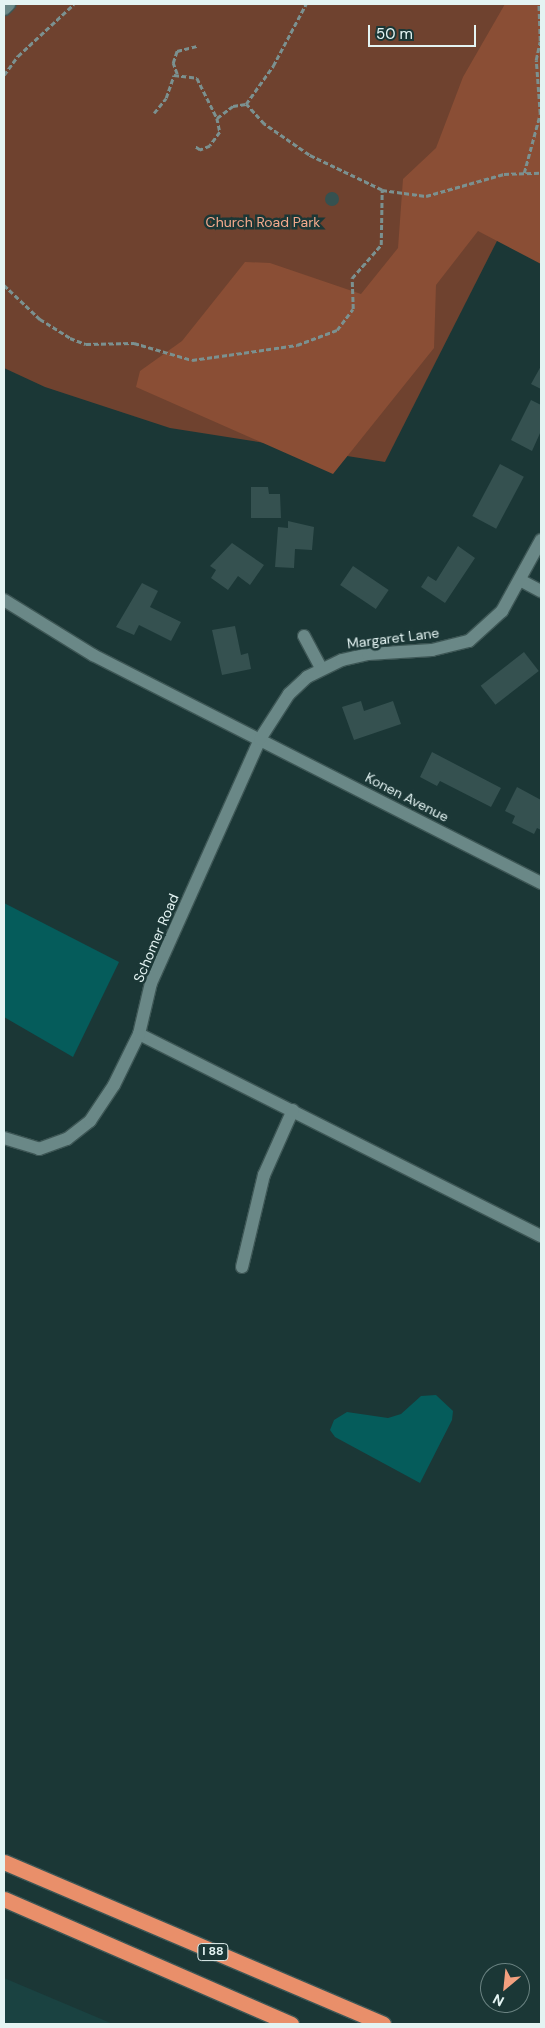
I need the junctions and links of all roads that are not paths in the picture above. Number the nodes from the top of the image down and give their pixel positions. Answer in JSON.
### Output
{"nodes":[{"id":1,"x":8,"y":4,"type":"edge"},
{"id":2,"x":4,"y":8,"type":"edge"},
{"id":3,"x":541,"y":540,"type":"edge"},
{"id":4,"x":520,"y":580,"type":"junction"},
{"id":5,"x":541,"y":591,"type":"edge"},
{"id":6,"x":4,"y":600,"type":"edge"},
{"id":7,"x":304,"y":636,"type":"dead end"},
{"id":8,"x":321,"y":668,"type":"junction"},
{"id":9,"x":260,"y":739,"type":"junction"},
{"id":10,"x":541,"y":882,"type":"edge"},
{"id":11,"x":139,"y":1034,"type":"junction"},
{"id":12,"x":293,"y":1110,"type":"junction"},
{"id":13,"x":4,"y":1138,"type":"edge"},
{"id":14,"x":541,"y":1236,"type":"edge"},
{"id":15,"x":242,"y":1267,"type":"dead end"},
{"id":16,"x":4,"y":1862,"type":"edge"},
{"id":17,"x":4,"y":1899,"type":"edge"},
{"id":18,"x":291,"y":2024,"type":"edge"},
{"id":19,"x":383,"y":2024,"type":"edge"}],
"edges":[{"from":1,"to":2,"type":"street"},
{"from":3,"to":4,"type":"street","name":"Margaret Lane"},
{"from":4,"to":5,"type":"street"},
{"from":4,"to":8,"type":"street","name":"Margaret Lane"},
{"from":6,"to":9,"type":"street"},
{"from":7,"to":8,"type":"street"},
{"from":8,"to":9,"type":"street","name":"Margaret Lane"},
{"from":9,"to":10,"type":"street","name":"Konen Avenue"},
{"from":9,"to":11,"type":"street","name":"Schomer Road"},
{"from":11,"to":12,"type":"street"},
{"from":11,"to":13,"type":"street","name":"Schomer Road"},
{"from":12,"to":14,"type":"street"},
{"from":12,"to":15,"type":"street"},
{"from":16,"to":19,"type":"highway","number":"I 88"},
{"from":17,"to":18,"type":"highway","number":"I 88"}]}
